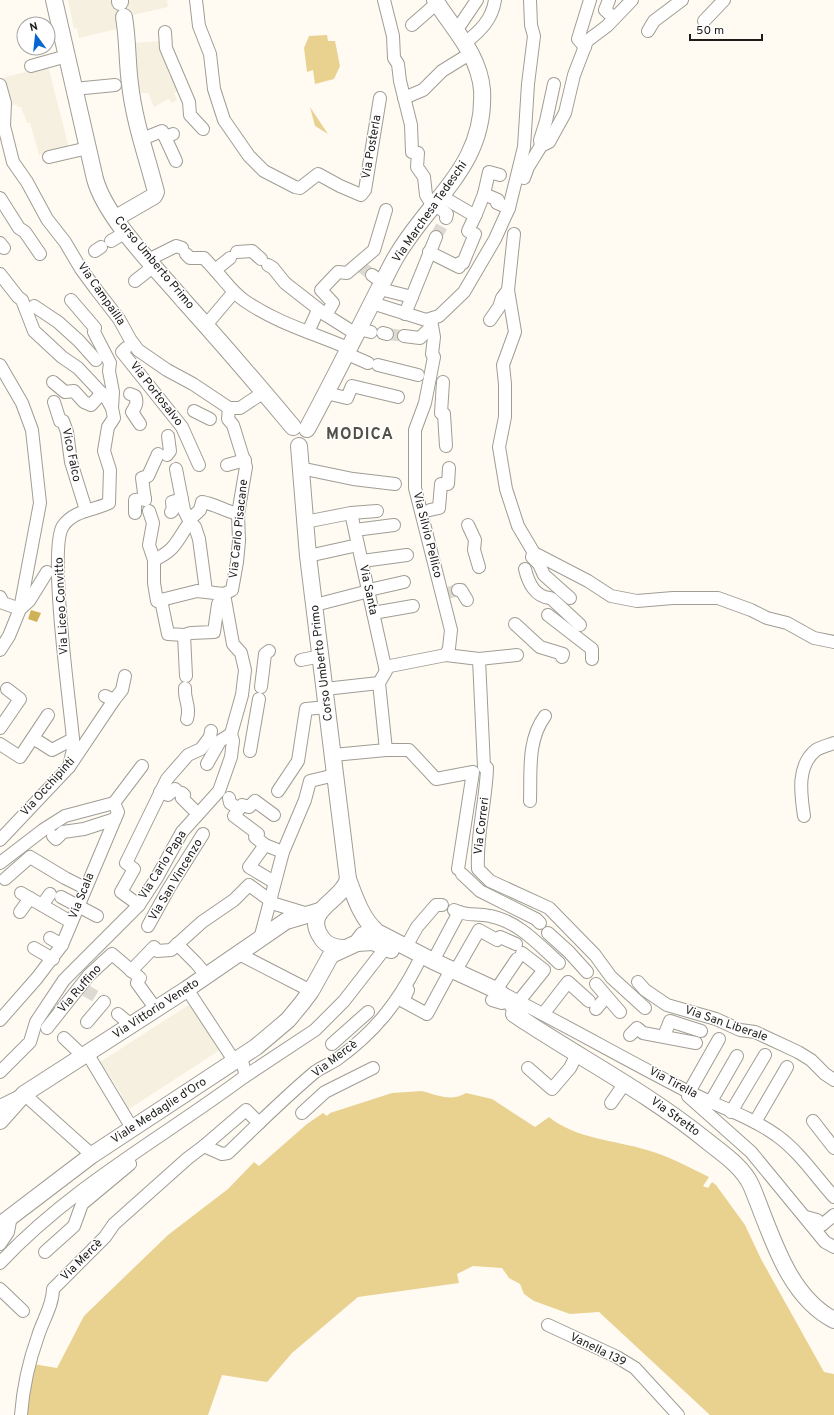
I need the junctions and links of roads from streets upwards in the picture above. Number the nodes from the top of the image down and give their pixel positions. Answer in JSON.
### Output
{"nodes":[{"id":1,"x":54,"y":0,"type":"edge"},
{"id":2,"x":196,"y":0,"type":"edge"},
{"id":3,"x":384,"y":0,"type":"edge"},
{"id":4,"x":477,"y":0,"type":"edge"},
{"id":5,"x":495,"y":0,"type":"edge"},
{"id":6,"x":530,"y":0,"type":"edge"},
{"id":7,"x":590,"y":0,"type":"edge"},
{"id":8,"x":610,"y":0,"type":"edge"},
{"id":9,"x":632,"y":0,"type":"edge"},
{"id":10,"x":682,"y":0,"type":"edge"},
{"id":11,"x":724,"y":0,"type":"edge"},
{"id":12,"x":436,"y":1,"type":"edge"},
{"id":13,"x":124,"y":17,"type":"dead end"},
{"id":14,"x":614,"y":18,"type":"junction"},
{"id":15,"x":704,"y":21,"type":"dead end"},
{"id":16,"x":412,"y":25,"type":"dead end"},
{"id":17,"x":648,"y":31,"type":"dead end"},
{"id":18,"x":165,"y":32,"type":"dead end"},
{"id":19,"x":464,"y":42,"type":"junction"},
{"id":20,"x":586,"y":47,"type":"junction"},
{"id":21,"x":67,"y":56,"type":"junction"},
{"id":22,"x":35,"y":65,"type":"dead end"},
{"id":23,"x":0,"y":84,"type":"edge"},
{"id":24,"x":554,"y":84,"type":"dead end"},
{"id":25,"x":115,"y":85,"type":"dead end"},
{"id":26,"x":74,"y":89,"type":"junction"},
{"id":27,"x":380,"y":98,"type":"dead end"},
{"id":28,"x":404,"y":98,"type":"junction"},
{"id":29,"x":203,"y":129,"type":"dead end"},
{"id":30,"x":142,"y":139,"type":"junction"},
{"id":31,"x":541,"y":146,"type":"junction"},
{"id":32,"x":88,"y":148,"type":"junction"},
{"id":33,"x":49,"y":157,"type":"dead end"},
{"id":34,"x":176,"y":161,"type":"dead end"},
{"id":35,"x":500,"y":175,"type":"dead end"},
{"id":36,"x":484,"y":194,"type":"junction"},
{"id":37,"x":0,"y":198,"type":"edge"},
{"id":38,"x":437,"y":200,"type":"junction"},
{"id":39,"x":509,"y":208,"type":"junction"},
{"id":40,"x":386,"y":210,"type":"dead end"},
{"id":41,"x":476,"y":214,"type":"junction"},
{"id":42,"x":116,"y":218,"type":"junction"},
{"id":43,"x":446,"y":218,"type":"dead end"},
{"id":44,"x":512,"y":230,"type":"junction"},
{"id":45,"x":126,"y":232,"type":"junction"},
{"id":46,"x":436,"y":237,"type":"tunnel mouth"},
{"id":47,"x":102,"y":247,"type":"dead end"},
{"id":48,"x":488,"y":251,"type":"junction"},
{"id":49,"x":429,"y":252,"type":"junction"},
{"id":50,"x":40,"y":254,"type":"dead end"},
{"id":51,"x":151,"y":263,"type":"junction"},
{"id":52,"x":215,"y":270,"type":"junction"},
{"id":53,"x":0,"y":274,"type":"edge"},
{"id":54,"x":135,"y":281,"type":"dead end"},
{"id":55,"x":378,"y":282,"type":"junction"},
{"id":56,"x":508,"y":290,"type":"junction"},
{"id":57,"x":234,"y":292,"type":"junction"},
{"id":58,"x":412,"y":297,"type":"junction"},
{"id":59,"x":71,"y":300,"type":"dead end"},
{"id":60,"x":372,"y":303,"type":"junction"},
{"id":61,"x":34,"y":306,"type":"dead end"},
{"id":62,"x":322,"y":312,"type":"junction"},
{"id":63,"x":408,"y":315,"type":"junction"},
{"id":64,"x":490,"y":320,"type":"dead end"},
{"id":65,"x":431,"y":323,"type":"junction"},
{"id":66,"x":206,"y":325,"type":"junction"},
{"id":67,"x":308,"y":332,"type":"junction"},
{"id":68,"x":404,"y":336,"type":"tunnel mouth"},
{"id":69,"x":364,"y":338,"type":"junction"},
{"id":70,"x":130,"y":345,"type":"junction"},
{"id":71,"x":0,"y":365,"type":"edge"},
{"id":72,"x":102,"y":365,"type":"junction"},
{"id":73,"x":418,"y":375,"type":"dead end"},
{"id":74,"x":52,"y":382,"type":"dead end"},
{"id":75,"x":443,"y":382,"type":"dead end"},
{"id":76,"x":264,"y":392,"type":"junction"},
{"id":77,"x":102,"y":393,"type":"junction"},
{"id":78,"x":326,"y":393,"type":"junction"},
{"id":79,"x":130,"y":394,"type":"dead end"},
{"id":80,"x":398,"y":397,"type":"dead end"},
{"id":81,"x":54,"y":402,"type":"dead end"},
{"id":82,"x":112,"y":408,"type":"junction"},
{"id":83,"x":229,"y":408,"type":"junction"},
{"id":84,"x":194,"y":411,"type":"dead end"},
{"id":85,"x":210,"y":419,"type":"dead end"},
{"id":86,"x":140,"y":424,"type":"dead end"},
{"id":87,"x":300,"y":428,"type":"junction"},
{"id":88,"x":168,"y":436,"type":"dead end"},
{"id":89,"x":446,"y":446,"type":"dead end"},
{"id":90,"x":245,"y":460,"type":"junction"},
{"id":91,"x":199,"y":465,"type":"dead end"},
{"id":92,"x":227,"y":465,"type":"dead end"},
{"id":93,"x":300,"y":468,"type":"junction"},
{"id":94,"x":449,"y":468,"type":"dead end"},
{"id":95,"x":176,"y":469,"type":"dead end"},
{"id":96,"x":395,"y":484,"type":"dead end"},
{"id":97,"x":182,"y":499,"type":"junction"},
{"id":98,"x":146,"y":503,"type":"junction"},
{"id":99,"x":86,"y":510,"type":"junction"},
{"id":100,"x":377,"y":511,"type":"dead end"},
{"id":101,"x":424,"y":511,"type":"junction"},
{"id":102,"x":171,"y":512,"type":"dead end"},
{"id":103,"x":135,"y":513,"type":"dead end"},
{"id":104,"x":351,"y":513,"type":"junction"},
{"id":105,"x":238,"y":514,"type":"junction"},
{"id":106,"x":190,"y":521,"type":"junction"},
{"id":107,"x":305,"y":522,"type":"junction"},
{"id":108,"x":394,"y":525,"type":"dead end"},
{"id":109,"x":468,"y":525,"type":"dead end"},
{"id":110,"x":355,"y":530,"type":"junction"},
{"id":111,"x":358,"y":545,"type":"junction"},
{"id":112,"x":534,"y":553,"type":"junction"},
{"id":113,"x":308,"y":556,"type":"junction"},
{"id":114,"x":407,"y":556,"type":"dead end"},
{"id":115,"x":154,"y":560,"type":"junction"},
{"id":116,"x":362,"y":561,"type":"junction"},
{"id":117,"x":479,"y":567,"type":"dead end"},
{"id":118,"x":525,"y":569,"type":"dead end"},
{"id":119,"x":47,"y":572,"type":"dead end"},
{"id":120,"x":404,"y":582,"type":"dead end"},
{"id":121,"x":369,"y":590,"type":"junction"},
{"id":122,"x":458,"y":590,"type":"dead end"},
{"id":123,"x":206,"y":591,"type":"junction"},
{"id":124,"x":224,"y":594,"type":"junction"},
{"id":125,"x":0,"y":597,"type":"edge"},
{"id":126,"x":570,"y":598,"type":"dead end"},
{"id":127,"x":161,"y":600,"type":"junction"},
{"id":128,"x":468,"y":600,"type":"dead end"},
{"id":129,"x":315,"y":605,"type":"junction"},
{"id":130,"x":413,"y":606,"type":"dead end"},
{"id":131,"x":20,"y":609,"type":"junction"},
{"id":132,"x":373,"y":613,"type":"junction"},
{"id":133,"x":548,"y":615,"type":"dead end"},
{"id":134,"x":515,"y":624,"type":"dead end"},
{"id":135,"x":580,"y":626,"type":"dead end"},
{"id":136,"x":184,"y":635,"type":"junction"},
{"id":137,"x":4,"y":638,"type":"edge"},
{"id":138,"x":834,"y":642,"type":"edge"},
{"id":139,"x":234,"y":649,"type":"joint"},
{"id":140,"x":0,"y":650,"type":"edge"},
{"id":141,"x":269,"y":651,"type":"dead end"},
{"id":142,"x":446,"y":655,"type":"junction"},
{"id":143,"x":517,"y":655,"type":"dead end"},
{"id":144,"x":321,"y":656,"type":"junction"},
{"id":145,"x":562,"y":657,"type":"dead end"},
{"id":146,"x":479,"y":659,"type":"junction"},
{"id":147,"x":592,"y":659,"type":"dead end"},
{"id":148,"x":301,"y":660,"type":"dead end"},
{"id":149,"x":386,"y":669,"type":"junction"},
{"id":150,"x":125,"y":676,"type":"dead end"},
{"id":151,"x":186,"y":676,"type":"dead end"},
{"id":152,"x":379,"y":683,"type":"junction"},
{"id":153,"x":185,"y":688,"type":"dead end"},
{"id":154,"x":7,"y":689,"type":"dead end"},
{"id":155,"x":325,"y":689,"type":"junction"},
{"id":156,"x":327,"y":707,"type":"junction"},
{"id":157,"x":48,"y":715,"type":"dead end"},
{"id":158,"x":545,"y":716,"type":"dead end"},
{"id":159,"x":187,"y":719,"type":"dead end"},
{"id":160,"x":0,"y":728,"type":"edge"},
{"id":161,"x":211,"y":731,"type":"dead end"},
{"id":162,"x":231,"y":734,"type":"junction"},
{"id":163,"x":33,"y":738,"type":"junction"},
{"id":164,"x":73,"y":739,"type":"junction"},
{"id":165,"x":834,"y":743,"type":"edge"},
{"id":166,"x":0,"y":744,"type":"edge"},
{"id":167,"x":390,"y":750,"type":"junction"},
{"id":168,"x":250,"y":751,"type":"dead end"},
{"id":169,"x":333,"y":755,"type":"junction"},
{"id":170,"x":207,"y":764,"type":"dead end"},
{"id":171,"x":142,"y":766,"type":"dead end"},
{"id":172,"x":69,"y":767,"type":"junction"},
{"id":173,"x":335,"y":775,"type":"junction"},
{"id":174,"x":278,"y":791,"type":"dead end"},
{"id":175,"x":160,"y":792,"type":"junction"},
{"id":176,"x":229,"y":798,"type":"dead end"},
{"id":177,"x":530,"y":801,"type":"dead end"},
{"id":178,"x":114,"y":803,"type":"junction"},
{"id":179,"x":239,"y":809,"type":"junction"},
{"id":180,"x":198,"y":814,"type":"junction"},
{"id":181,"x":274,"y":815,"type":"dead end"},
{"id":182,"x":804,"y":816,"type":"dead end"},
{"id":183,"x":114,"y":819,"type":"junction"},
{"id":184,"x":48,"y":833,"type":"junction"},
{"id":185,"x":203,"y":834,"type":"dead end"},
{"id":186,"x":0,"y":840,"type":"edge"},
{"id":187,"x":265,"y":845,"type":"junction"},
{"id":188,"x":283,"y":852,"type":"junction"},
{"id":189,"x":1,"y":862,"type":"edge"},
{"id":190,"x":5,"y":879,"type":"dead end"},
{"id":191,"x":348,"y":880,"type":"junction"},
{"id":192,"x":274,"y":882,"type":"junction"},
{"id":193,"x":85,"y":888,"type":"junction"},
{"id":194,"x":534,"y":895,"type":"dead end"},
{"id":195,"x":270,"y":900,"type":"junction"},
{"id":196,"x":441,"y":904,"type":"dead end"},
{"id":197,"x":42,"y":905,"type":"junction"},
{"id":198,"x":139,"y":905,"type":"junction"},
{"id":199,"x":77,"y":906,"type":"junction"},
{"id":200,"x":320,"y":909,"type":"junction"},
{"id":201,"x":20,"y":912,"type":"dead end"},
{"id":202,"x":363,"y":914,"type":"junction"},
{"id":203,"x":97,"y":916,"type":"dead end"},
{"id":204,"x":71,"y":922,"type":"junction"},
{"id":205,"x":540,"y":923,"type":"dead end"},
{"id":206,"x":148,"y":926,"type":"dead end"},
{"id":207,"x":568,"y":927,"type":"junction"},
{"id":208,"x":548,"y":933,"type":"dead end"},
{"id":209,"x":50,"y":938,"type":"dead end"},
{"id":210,"x":260,"y":939,"type":"junction"},
{"id":211,"x":408,"y":943,"type":"junction"},
{"id":212,"x":177,"y":944,"type":"junction"},
{"id":213,"x":62,"y":945,"type":"junction"},
{"id":214,"x":351,"y":945,"type":"junction"},
{"id":215,"x":386,"y":947,"type":"junction"},
{"id":216,"x":34,"y":948,"type":"dead end"},
{"id":217,"x":519,"y":952,"type":"junction"},
{"id":218,"x":239,"y":954,"type":"junction"},
{"id":219,"x":52,"y":959,"type":"junction"},
{"id":220,"x":425,"y":963,"type":"junction"},
{"id":221,"x":559,"y":963,"type":"dead end"},
{"id":222,"x":131,"y":970,"type":"junction"},
{"id":223,"x":454,"y":971,"type":"junction"},
{"id":224,"x":587,"y":972,"type":"dead end"},
{"id":225,"x":206,"y":976,"type":"junction"},
{"id":226,"x":638,"y":982,"type":"dead end"},
{"id":227,"x":596,"y":984,"type":"dead end"},
{"id":228,"x":187,"y":989,"type":"junction"},
{"id":229,"x":311,"y":991,"type":"junction"},
{"id":230,"x":494,"y":995,"type":"junction"},
{"id":231,"x":606,"y":997,"type":"junction"},
{"id":232,"x":514,"y":1000,"type":"junction"},
{"id":233,"x":645,"y":1008,"type":"dead end"},
{"id":234,"x":156,"y":1009,"type":"junction"},
{"id":235,"x":368,"y":1012,"type":"dead end"},
{"id":236,"x":620,"y":1012,"type":"dead end"},
{"id":237,"x":544,"y":1013,"type":"junction"},
{"id":238,"x":1,"y":1019,"type":"edge"},
{"id":239,"x":523,"y":1020,"type":"junction"},
{"id":240,"x":87,"y":1022,"type":"dead end"},
{"id":241,"x":131,"y":1025,"type":"junction"},
{"id":242,"x":47,"y":1028,"type":"dead end"},
{"id":243,"x":701,"y":1031,"type":"dead end"},
{"id":244,"x":630,"y":1035,"type":"dead end"},
{"id":245,"x":664,"y":1036,"type":"junction"},
{"id":246,"x":64,"y":1038,"type":"dead end"},
{"id":247,"x":719,"y":1039,"type":"dead end"},
{"id":248,"x":696,"y":1043,"type":"dead end"},
{"id":249,"x":332,"y":1044,"type":"dead end"},
{"id":250,"x":85,"y":1054,"type":"junction"},
{"id":251,"x":577,"y":1054,"type":"junction"},
{"id":252,"x":765,"y":1055,"type":"dead end"},
{"id":253,"x":737,"y":1056,"type":"dead end"},
{"id":254,"x":238,"y":1060,"type":"junction"},
{"id":255,"x":340,"y":1066,"type":"dead end"},
{"id":256,"x":787,"y":1067,"type":"dead end"},
{"id":257,"x":374,"y":1068,"type":"dead end"},
{"id":258,"x":528,"y":1068,"type":"dead end"},
{"id":259,"x":0,"y":1072,"type":"edge"},
{"id":260,"x":244,"y":1077,"type":"junction"},
{"id":261,"x":830,"y":1077,"type":"edge"},
{"id":262,"x":625,"y":1083,"type":"junction"},
{"id":263,"x":685,"y":1090,"type":"junction"},
{"id":264,"x":24,"y":1094,"type":"junction"},
{"id":265,"x":298,"y":1095,"type":"dead end"},
{"id":266,"x":178,"y":1099,"type":"junction"},
{"id":267,"x":611,"y":1103,"type":"dead end"},
{"id":268,"x":710,"y":1103,"type":"junction"},
{"id":269,"x":0,"y":1106,"type":"edge"},
{"id":270,"x":731,"y":1112,"type":"junction"},
{"id":271,"x":302,"y":1113,"type":"dead end"},
{"id":272,"x":189,"y":1116,"type":"junction"},
{"id":273,"x":0,"y":1121,"type":"edge"},
{"id":274,"x":261,"y":1121,"type":"junction"},
{"id":275,"x":813,"y":1121,"type":"dead end"},
{"id":276,"x":755,"y":1122,"type":"junction"},
{"id":277,"x":129,"y":1130,"type":"junction"},
{"id":278,"x":204,"y":1146,"type":"junction"},
{"id":279,"x":834,"y":1148,"type":"edge"},
{"id":280,"x":138,"y":1149,"type":"junction"},
{"id":281,"x":92,"y":1155,"type":"junction"},
{"id":282,"x":126,"y":1158,"type":"junction"},
{"id":283,"x":834,"y":1197,"type":"edge"},
{"id":284,"x":834,"y":1215,"type":"edge"},
{"id":285,"x":803,"y":1217,"type":"junction"},
{"id":286,"x":4,"y":1220,"type":"edge"},
{"id":287,"x":0,"y":1244,"type":"edge"},
{"id":288,"x":834,"y":1247,"type":"edge"},
{"id":289,"x":45,"y":1252,"type":"dead end"},
{"id":290,"x":0,"y":1263,"type":"edge"},
{"id":291,"x":0,"y":1290,"type":"edge"},
{"id":292,"x":23,"y":1311,"type":"dead end"},
{"id":293,"x":834,"y":1320,"type":"edge"},
{"id":294,"x":548,"y":1325,"type":"dead end"},
{"id":295,"x":21,"y":1415,"type":"edge"},
{"id":296,"x":678,"y":1415,"type":"edge"}],
"edges":[{"from":1,"to":21,"type":"street","name":"Corso Umberto Primo"},
{"from":2,"to":27,"type":"street","name":"Via Posterla"},
{"from":3,"to":28,"type":"street"},
{"from":4,"to":19,"type":"street"},
{"from":5,"to":19,"type":"street"},
{"from":6,"to":39,"type":"street"},
{"from":7,"to":20,"type":"street"},
{"from":8,"to":14,"type":"street"},
{"from":9,"to":14,"type":"street"},
{"from":10,"to":17,"type":"street"},
{"from":11,"to":15,"type":"street"},
{"from":12,"to":16,"type":"street"},
{"from":12,"to":19,"type":"street","name":"Via Marchesa Tedeschi"},
{"from":13,"to":30,"type":"street"},
{"from":14,"to":20,"type":"street"},
{"from":18,"to":29,"type":"street"},
{"from":19,"to":28,"type":"street"},
{"from":19,"to":38,"type":"street","name":"Via Marchesa Tedeschi"},
{"from":20,"to":31,"type":"street"},
{"from":21,"to":22,"type":"street"},
{"from":21,"to":26,"type":"street","name":"Corso Umberto Primo"},
{"from":23,"to":70,"type":"street","name":"Via Campailla"},
{"from":24,"to":31,"type":"street"},
{"from":25,"to":26,"type":"street"},
{"from":26,"to":32,"type":"street","name":"Corso Umberto Primo"},
{"from":28,"to":38,"type":"street"},
{"from":30,"to":34,"type":"street"},
{"from":30,"to":42,"type":"street"},
{"from":31,"to":44,"type":"street"},
{"from":32,"to":33,"type":"street"},
{"from":32,"to":42,"type":"street","name":"Corso Umberto Primo"},
{"from":35,"to":36,"type":"street"},
{"from":36,"to":39,"type":"street"},
{"from":36,"to":41,"type":"street"},
{"from":37,"to":50,"type":"street"},
{"from":38,"to":41,"type":"street"},
{"from":38,"to":43,"type":"street"},
{"from":38,"to":55,"type":"street","name":"Via Marchesa Tedeschi"},
{"from":39,"to":48,"type":"street"},
{"from":40,"to":62,"type":"street"},
{"from":41,"to":49,"type":"street"},
{"from":42,"to":45,"type":"street","name":"Corso Umberto Primo"},
{"from":44,"to":48,"type":"street"},
{"from":44,"to":56,"type":"street"},
{"from":45,"to":47,"type":"street"},
{"from":45,"to":51,"type":"street","name":"Corso Umberto Primo"},
{"from":46,"to":49,"type":"street"},
{"from":48,"to":65,"type":"street"},
{"from":49,"to":58,"type":"street"},
{"from":51,"to":52,"type":"street"},
{"from":51,"to":54,"type":"street"},
{"from":51,"to":66,"type":"street","name":"Corso Umberto Primo"},
{"from":52,"to":57,"type":"street"},
{"from":52,"to":62,"type":"street"},
{"from":53,"to":77,"type":"street"},
{"from":55,"to":58,"type":"street"},
{"from":55,"to":60,"type":"street","name":"Via Marchesa Tedeschi"},
{"from":56,"to":64,"type":"street"},
{"from":56,"to":112,"type":"street"},
{"from":57,"to":66,"type":"street"},
{"from":57,"to":67,"type":"street"},
{"from":58,"to":63,"type":"street"},
{"from":59,"to":72,"type":"street","name":"Via Liceo Convitto"},
{"from":60,"to":63,"type":"street"},
{"from":60,"to":69,"type":"street","name":"Via Marchesa Tedeschi"},
{"from":61,"to":72,"type":"street"},
{"from":62,"to":67,"type":"street"},
{"from":62,"to":69,"type":"street"},
{"from":63,"to":65,"type":"street"},
{"from":65,"to":68,"type":"street"},
{"from":65,"to":101,"type":"street","name":"Via Silvio Pellico"},
{"from":66,"to":76,"type":"street","name":"Corso Umberto Primo"},
{"from":67,"to":69,"type":"street"},
{"from":69,"to":73,"type":"street"},
{"from":69,"to":78,"type":"street","name":"Via Marchesa Tedeschi"},
{"from":70,"to":83,"type":"street","name":"Via Campailla"},
{"from":70,"to":91,"type":"street","name":"Via Portosalvo"},
{"from":71,"to":131,"type":"street"},
{"from":72,"to":82,"type":"street","name":"Via Liceo Convitto"},
{"from":74,"to":77,"type":"street"},
{"from":75,"to":89,"type":"street"},
{"from":76,"to":83,"type":"street"},
{"from":76,"to":87,"type":"street","name":"Corso Umberto Primo"},
{"from":77,"to":82,"type":"street"},
{"from":78,"to":80,"type":"street"},
{"from":78,"to":87,"type":"street","name":"Via Marchesa Tedeschi"},
{"from":79,"to":86,"type":"street"},
{"from":81,"to":99,"type":"street","name":"Vico Falco"},
{"from":82,"to":99,"type":"street","name":"Via Liceo Convitto"},
{"from":83,"to":90,"type":"street","name":"Via Carlo Pisacane"},
{"from":84,"to":85,"type":"street"},
{"from":87,"to":93,"type":"street","name":"Corso Umberto Primo"},
{"from":88,"to":98,"type":"street"},
{"from":90,"to":92,"type":"street"},
{"from":90,"to":105,"type":"street","name":"Via Carlo Pisacane"},
{"from":93,"to":96,"type":"street"},
{"from":93,"to":107,"type":"street","name":"Corso Umberto Primo"},
{"from":94,"to":101,"type":"street"},
{"from":95,"to":97,"type":"street"},
{"from":97,"to":102,"type":"street"},
{"from":97,"to":106,"type":"street"},
{"from":98,"to":103,"type":"street"},
{"from":98,"to":115,"type":"street"},
{"from":99,"to":164,"type":"street","name":"Via Liceo Convitto"},
{"from":100,"to":104,"type":"street"},
{"from":101,"to":142,"type":"street","name":"Via Silvio Pellico"},
{"from":104,"to":107,"type":"street"},
{"from":104,"to":110,"type":"street","name":"Via Santa"},
{"from":105,"to":106,"type":"street"},
{"from":105,"to":124,"type":"street","name":"Via Carlo Pisacane"},
{"from":106,"to":115,"type":"street"},
{"from":106,"to":123,"type":"street"},
{"from":107,"to":113,"type":"street","name":"Corso Umberto Primo"},
{"from":108,"to":110,"type":"street"},
{"from":109,"to":117,"type":"street"},
{"from":110,"to":111,"type":"street","name":"Via Santa"},
{"from":111,"to":113,"type":"street"},
{"from":111,"to":116,"type":"street","name":"Via Santa"},
{"from":112,"to":126,"type":"street"},
{"from":112,"to":138,"type":"street"},
{"from":113,"to":129,"type":"street","name":"Corso Umberto Primo"},
{"from":114,"to":116,"type":"street"},
{"from":115,"to":127,"type":"street"},
{"from":116,"to":121,"type":"street","name":"Via Santa"},
{"from":118,"to":135,"type":"street"},
{"from":119,"to":131,"type":"street"},
{"from":120,"to":121,"type":"street"},
{"from":121,"to":129,"type":"street"},
{"from":121,"to":132,"type":"street","name":"Via Santa"},
{"from":122,"to":128,"type":"street"},
{"from":123,"to":124,"type":"street"},
{"from":123,"to":127,"type":"street"},
{"from":124,"to":136,"type":"street"},
{"from":124,"to":139,"type":"street","name":"Via Carlo Pisacane"},
{"from":125,"to":131,"type":"street"},
{"from":127,"to":136,"type":"street"},
{"from":129,"to":144,"type":"street","name":"Corso Umberto Primo"},
{"from":130,"to":132,"type":"street"},
{"from":131,"to":137,"type":"street"},
{"from":132,"to":149,"type":"street","name":"Via Santa"},
{"from":133,"to":147,"type":"street"},
{"from":134,"to":145,"type":"street"},
{"from":136,"to":151,"type":"street"},
{"from":137,"to":140,"type":"street"},
{"from":139,"to":162,"type":"street","name":"Via Carlo Papa"},
{"from":141,"to":168,"type":"street"},
{"from":142,"to":146,"type":"street"},
{"from":142,"to":149,"type":"street"},
{"from":143,"to":146,"type":"street"},
{"from":144,"to":148,"type":"street"},
{"from":144,"to":155,"type":"street","name":"Corso Umberto Primo"},
{"from":146,"to":207,"type":"street","name":"Via Correri"},
{"from":149,"to":152,"type":"street"},
{"from":150,"to":172,"type":"street","name":"Via Occhipinti"},
{"from":152,"to":155,"type":"street"},
{"from":152,"to":167,"type":"street"},
{"from":153,"to":159,"type":"street"},
{"from":154,"to":160,"type":"street"},
{"from":155,"to":156,"type":"street","name":"Corso Umberto Primo"},
{"from":156,"to":169,"type":"street","name":"Corso Umberto Primo"},
{"from":156,"to":174,"type":"street"},
{"from":157,"to":163,"type":"street"},
{"from":158,"to":177,"type":"street"},
{"from":161,"to":175,"type":"street"},
{"from":162,"to":170,"type":"street"},
{"from":162,"to":180,"type":"street","name":"Via Carlo Papa"},
{"from":163,"to":164,"type":"street"},
{"from":163,"to":166,"type":"street"},
{"from":164,"to":172,"type":"street","name":"Via Liceo Convitto"},
{"from":165,"to":182,"type":"street"},
{"from":167,"to":169,"type":"street"},
{"from":167,"to":205,"type":"street"},
{"from":169,"to":173,"type":"street","name":"Corso Umberto Primo"},
{"from":171,"to":178,"type":"street"},
{"from":172,"to":186,"type":"street","name":"Via Occhipinti"},
{"from":173,"to":188,"type":"street"},
{"from":173,"to":191,"type":"street","name":"Corso Umberto Primo"},
{"from":175,"to":180,"type":"street"},
{"from":175,"to":198,"type":"street"},
{"from":176,"to":179,"type":"street"},
{"from":178,"to":183,"type":"street","name":"Via Scala"},
{"from":178,"to":184,"type":"street"},
{"from":179,"to":181,"type":"street"},
{"from":179,"to":187,"type":"street"},
{"from":180,"to":198,"type":"street","name":"Via Carlo Papa"},
{"from":183,"to":184,"type":"street"},
{"from":183,"to":193,"type":"street","name":"Via Scala"},
{"from":184,"to":189,"type":"street"},
{"from":185,"to":206,"type":"street","name":"Via San Vincenzo"},
{"from":187,"to":188,"type":"street"},
{"from":187,"to":192,"type":"street"},
{"from":188,"to":192,"type":"street"},
{"from":190,"to":193,"type":"street"},
{"from":191,"to":200,"type":"street"},
{"from":191,"to":202,"type":"street","name":"Corso Umberto Primo"},
{"from":192,"to":195,"type":"street"},
{"from":193,"to":199,"type":"street","name":"Via Scala"},
{"from":194,"to":207,"type":"street"},
{"from":195,"to":200,"type":"street"},
{"from":195,"to":210,"type":"street"},
{"from":195,"to":212,"type":"street"},
{"from":196,"to":211,"type":"street"},
{"from":197,"to":199,"type":"street"},
{"from":197,"to":201,"type":"street"},
{"from":197,"to":204,"type":"street"},
{"from":198,"to":259,"type":"street","name":"Via Carlo Papa"},
{"from":199,"to":203,"type":"street"},
{"from":199,"to":204,"type":"street","name":"Via Scala"},
{"from":200,"to":202,"type":"street"},
{"from":200,"to":210,"type":"street","name":"Via Vittorio Veneto"},
{"from":200,"to":214,"type":"street"},
{"from":202,"to":211,"type":"street"},
{"from":202,"to":214,"type":"street"},
{"from":204,"to":213,"type":"street","name":"Via Scala"},
{"from":207,"to":233,"type":"street","name":"Via Correri"},
{"from":208,"to":224,"type":"street"},
{"from":209,"to":213,"type":"street"},
{"from":210,"to":218,"type":"street","name":"Via Vittorio Veneto"},
{"from":211,"to":220,"type":"street"},
{"from":212,"to":222,"type":"street"},
{"from":212,"to":225,"type":"street"},
{"from":213,"to":219,"type":"street","name":"Via Scala"},
{"from":214,"to":215,"type":"street"},
{"from":214,"to":229,"type":"street","name":"Viale Medaglie d'Oro"},
{"from":215,"to":220,"type":"street"},
{"from":215,"to":260,"type":"street"},
{"from":216,"to":219,"type":"street"},
{"from":217,"to":223,"type":"street"},
{"from":217,"to":230,"type":"street"},
{"from":217,"to":232,"type":"street"},
{"from":218,"to":225,"type":"street","name":"Via Vittorio Veneto"},
{"from":218,"to":229,"type":"street"},
{"from":219,"to":238,"type":"street","name":"Via Scala"},
{"from":220,"to":221,"type":"street"},
{"from":220,"to":223,"type":"street"},
{"from":220,"to":223,"type":"street"},
{"from":220,"to":274,"type":"street","name":"Via Mercè"},
{"from":222,"to":234,"type":"street","name":"Via Ruffino"},
{"from":222,"to":242,"type":"street","name":"Via Ruffino"},
{"from":223,"to":230,"type":"street"},
{"from":225,"to":228,"type":"street","name":"Via Vittorio Veneto"},
{"from":226,"to":261,"type":"street","name":"Via San Liberale"},
{"from":227,"to":231,"type":"street"},
{"from":228,"to":234,"type":"street","name":"Via Vittorio Veneto"},
{"from":228,"to":254,"type":"street"},
{"from":229,"to":254,"type":"street","name":"Viale Medaglie d'Oro"},
{"from":230,"to":232,"type":"street"},
{"from":230,"to":239,"type":"street","name":"Via Stretto"},
{"from":231,"to":236,"type":"street"},
{"from":231,"to":237,"type":"street"},
{"from":232,"to":237,"type":"street","name":"Via Tirella"},
{"from":232,"to":239,"type":"street"},
{"from":234,"to":241,"type":"street","name":"Via Vittorio Veneto"},
{"from":235,"to":249,"type":"street"},
{"from":237,"to":263,"type":"street","name":"Via Tirella"},
{"from":239,"to":251,"type":"street","name":"Via Stretto"},
{"from":240,"to":241,"type":"street"},
{"from":241,"to":250,"type":"street","name":"Via Vittorio Veneto"},
{"from":243,"to":245,"type":"street"},
{"from":244,"to":245,"type":"street"},
{"from":245,"to":248,"type":"street"},
{"from":246,"to":250,"type":"street"},
{"from":247,"to":263,"type":"street"},
{"from":250,"to":264,"type":"street","name":"Via Vittorio Veneto"},
{"from":250,"to":277,"type":"street"},
{"from":251,"to":258,"type":"street"},
{"from":251,"to":262,"type":"street","name":"Via Stretto"},
{"from":252,"to":270,"type":"street"},
{"from":253,"to":268,"type":"street"},
{"from":254,"to":260,"type":"street"},
{"from":254,"to":266,"type":"street","name":"Viale Medaglie d'Oro"},
{"from":255,"to":265,"type":"street"},
{"from":256,"to":276,"type":"street"},
{"from":257,"to":271,"type":"street"},
{"from":260,"to":272,"type":"street"},
{"from":262,"to":267,"type":"street"},
{"from":262,"to":293,"type":"street","name":"Via Stretto"},
{"from":263,"to":268,"type":"street","name":"Via Tirella"},
{"from":263,"to":285,"type":"street"},
{"from":264,"to":269,"type":"street","name":"Via Vittorio Veneto"},
{"from":264,"to":273,"type":"street","name":"Via Vittorio Veneto"},
{"from":264,"to":281,"type":"street"},
{"from":266,"to":272,"type":"street"},
{"from":266,"to":277,"type":"street","name":"Viale Medaglie d'Oro"},
{"from":268,"to":270,"type":"street","name":"Via Tirella"},
{"from":270,"to":276,"type":"street","name":"Via Tirella"},
{"from":272,"to":280,"type":"street"},
{"from":274,"to":278,"type":"street","name":"Via Mercè"},
{"from":274,"to":278,"type":"street","name":"Via Mercè"},
{"from":275,"to":279,"type":"street"},
{"from":276,"to":283,"type":"street","name":"Via Tirella"},
{"from":277,"to":280,"type":"street"},
{"from":277,"to":281,"type":"street","name":"Viale Medaglie d'Oro"},
{"from":278,"to":295,"type":"street","name":"Via Mercè"},
{"from":280,"to":282,"type":"street"},
{"from":281,"to":286,"type":"street","name":"Viale Medaglie d'Oro"},
{"from":282,"to":289,"type":"street"},
{"from":282,"to":290,"type":"street"},
{"from":284,"to":285,"type":"street"},
{"from":285,"to":288,"type":"street"},
{"from":286,"to":287,"type":"street"},
{"from":291,"to":292,"type":"street"},
{"from":294,"to":296,"type":"street","name":"Vanella 139"}]}
